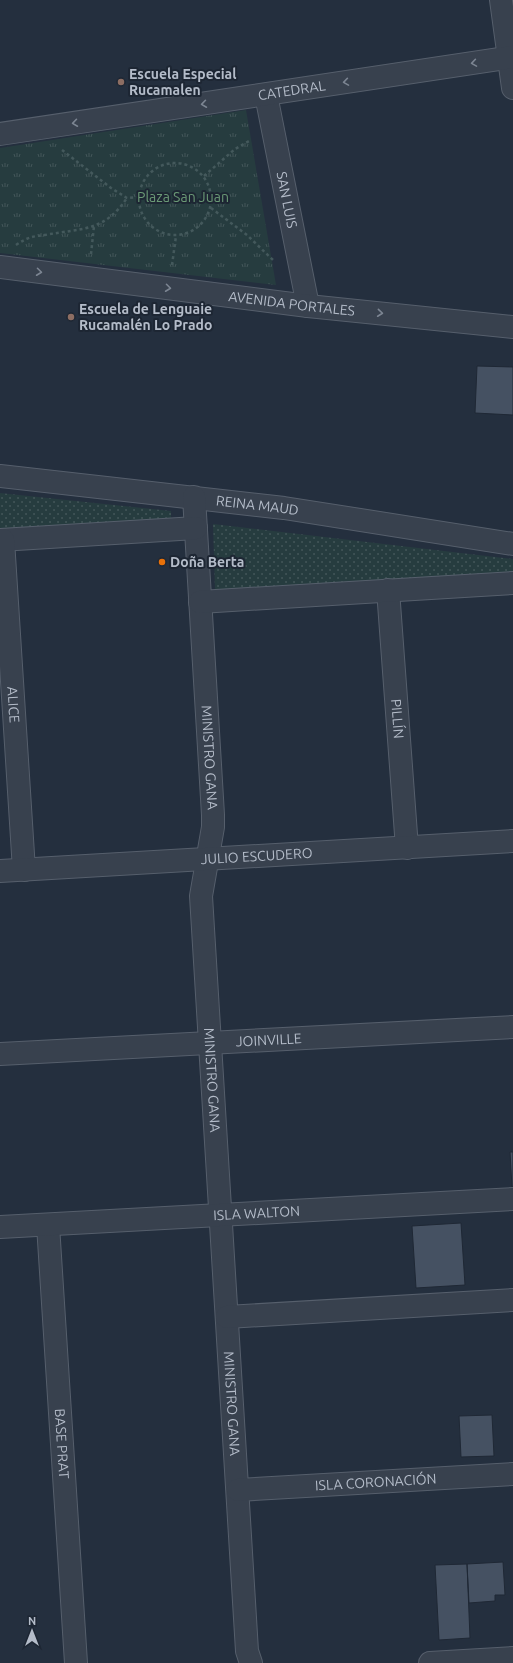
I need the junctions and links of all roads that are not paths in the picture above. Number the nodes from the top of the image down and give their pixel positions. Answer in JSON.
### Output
{"nodes":[{"id":1,"x":501,"y":0,"type":"edge"},
{"id":2,"x":511,"y":57,"type":"edge"},
{"id":3,"x":513,"y":88,"type":"edge"},
{"id":4,"x":266,"y":94,"type":"junction"},
{"id":5,"x":0,"y":134,"type":"edge"},
{"id":6,"x":0,"y":267,"type":"edge"},
{"id":7,"x":308,"y":306,"type":"junction"},
{"id":8,"x":513,"y":327,"type":"edge"},
{"id":9,"x":0,"y":476,"type":"edge"},
{"id":10,"x":194,"y":497,"type":"junction"},
{"id":11,"x":196,"y":528,"type":"junction"},
{"id":12,"x":1,"y":540,"type":"edge"},
{"id":13,"x":513,"y":544,"type":"edge"},
{"id":14,"x":513,"y":583,"type":"edge"},
{"id":15,"x":388,"y":590,"type":"junction"},
{"id":16,"x":200,"y":602,"type":"junction"},
{"id":17,"x":513,"y":841,"type":"edge"},
{"id":18,"x":407,"y":848,"type":"junction"},
{"id":19,"x":207,"y":859,"type":"junction"},
{"id":20,"x":24,"y":870,"type":"junction"},
{"id":21,"x":0,"y":871,"type":"edge"},
{"id":22,"x":513,"y":1027,"type":"edge"},
{"id":23,"x":211,"y":1043,"type":"junction"},
{"id":24,"x":0,"y":1054,"type":"edge"},
{"id":25,"x":513,"y":1200,"type":"edge"},
{"id":26,"x":221,"y":1215,"type":"junction"},
{"id":27,"x":48,"y":1224,"type":"junction"},
{"id":28,"x":0,"y":1227,"type":"edge"},
{"id":29,"x":513,"y":1300,"type":"edge"},
{"id":30,"x":227,"y":1317,"type":"junction"},
{"id":31,"x":513,"y":1474,"type":"edge"},
{"id":32,"x":238,"y":1490,"type":"junction"},
{"id":33,"x":513,"y":1658,"type":"edge"},
{"id":34,"x":76,"y":1663,"type":"edge"},
{"id":35,"x":251,"y":1663,"type":"edge"},
{"id":36,"x":430,"y":1663,"type":"edge"}],
"edges":[{"from":1,"to":2,"type":"street"},
{"from":2,"to":3,"type":"street"},
{"from":2,"to":4,"type":"street","name":"CATEDRAL","one_way":true},
{"from":4,"to":5,"type":"street","name":"CATEDRAL","one_way":true},
{"from":4,"to":7,"type":"street","name":"SAN LUIS"},
{"from":6,"to":7,"type":"street","name":"AVENIDA PORTALES","one_way":true},
{"from":7,"to":8,"type":"street","name":"AVENIDA PORTALES","one_way":true},
{"from":9,"to":10,"type":"street","name":"REINA MAUD"},
{"from":10,"to":11,"type":"street","name":"MINISTRO GANA"},
{"from":10,"to":13,"type":"street","name":"REINA MAUD"},
{"from":11,"to":12,"type":"street"},
{"from":11,"to":16,"type":"street","name":"MINISTRO GANA"},
{"from":12,"to":20,"type":"street","name":"ALICE"},
{"from":14,"to":15,"type":"street"},
{"from":15,"to":16,"type":"street"},
{"from":15,"to":18,"type":"street","name":"PILLÍN"},
{"from":16,"to":19,"type":"street","name":"MINISTRO GANA"},
{"from":17,"to":18,"type":"street","name":"JULIO ESCUDERO"},
{"from":18,"to":19,"type":"street","name":"JULIO ESCUDERO"},
{"from":19,"to":20,"type":"street","name":"JULIO ESCUDERO"},
{"from":19,"to":23,"type":"street","name":"MINISTRO GANA"},
{"from":20,"to":21,"type":"street","name":"JULIO ESCUDERO"},
{"from":22,"to":23,"type":"street","name":"JOINVILLE"},
{"from":23,"to":24,"type":"street","name":"JOINVILLE"},
{"from":23,"to":26,"type":"street","name":"MINISTRO GANA"},
{"from":25,"to":26,"type":"street","name":"ISLA WALTON"},
{"from":26,"to":27,"type":"street","name":"ISLA WALTON"},
{"from":26,"to":30,"type":"street","name":"MINISTRO GANA"},
{"from":27,"to":28,"type":"street","name":"ISLA WALTON"},
{"from":27,"to":34,"type":"street","name":"BASE PRAT"},
{"from":29,"to":30,"type":"street"},
{"from":30,"to":32,"type":"street","name":"MINISTRO GANA"},
{"from":31,"to":32,"type":"street","name":"ISLA CORONACIÓN"},
{"from":32,"to":35,"type":"street","name":"MINISTRO GANA"},
{"from":33,"to":36,"type":"street"}]}
